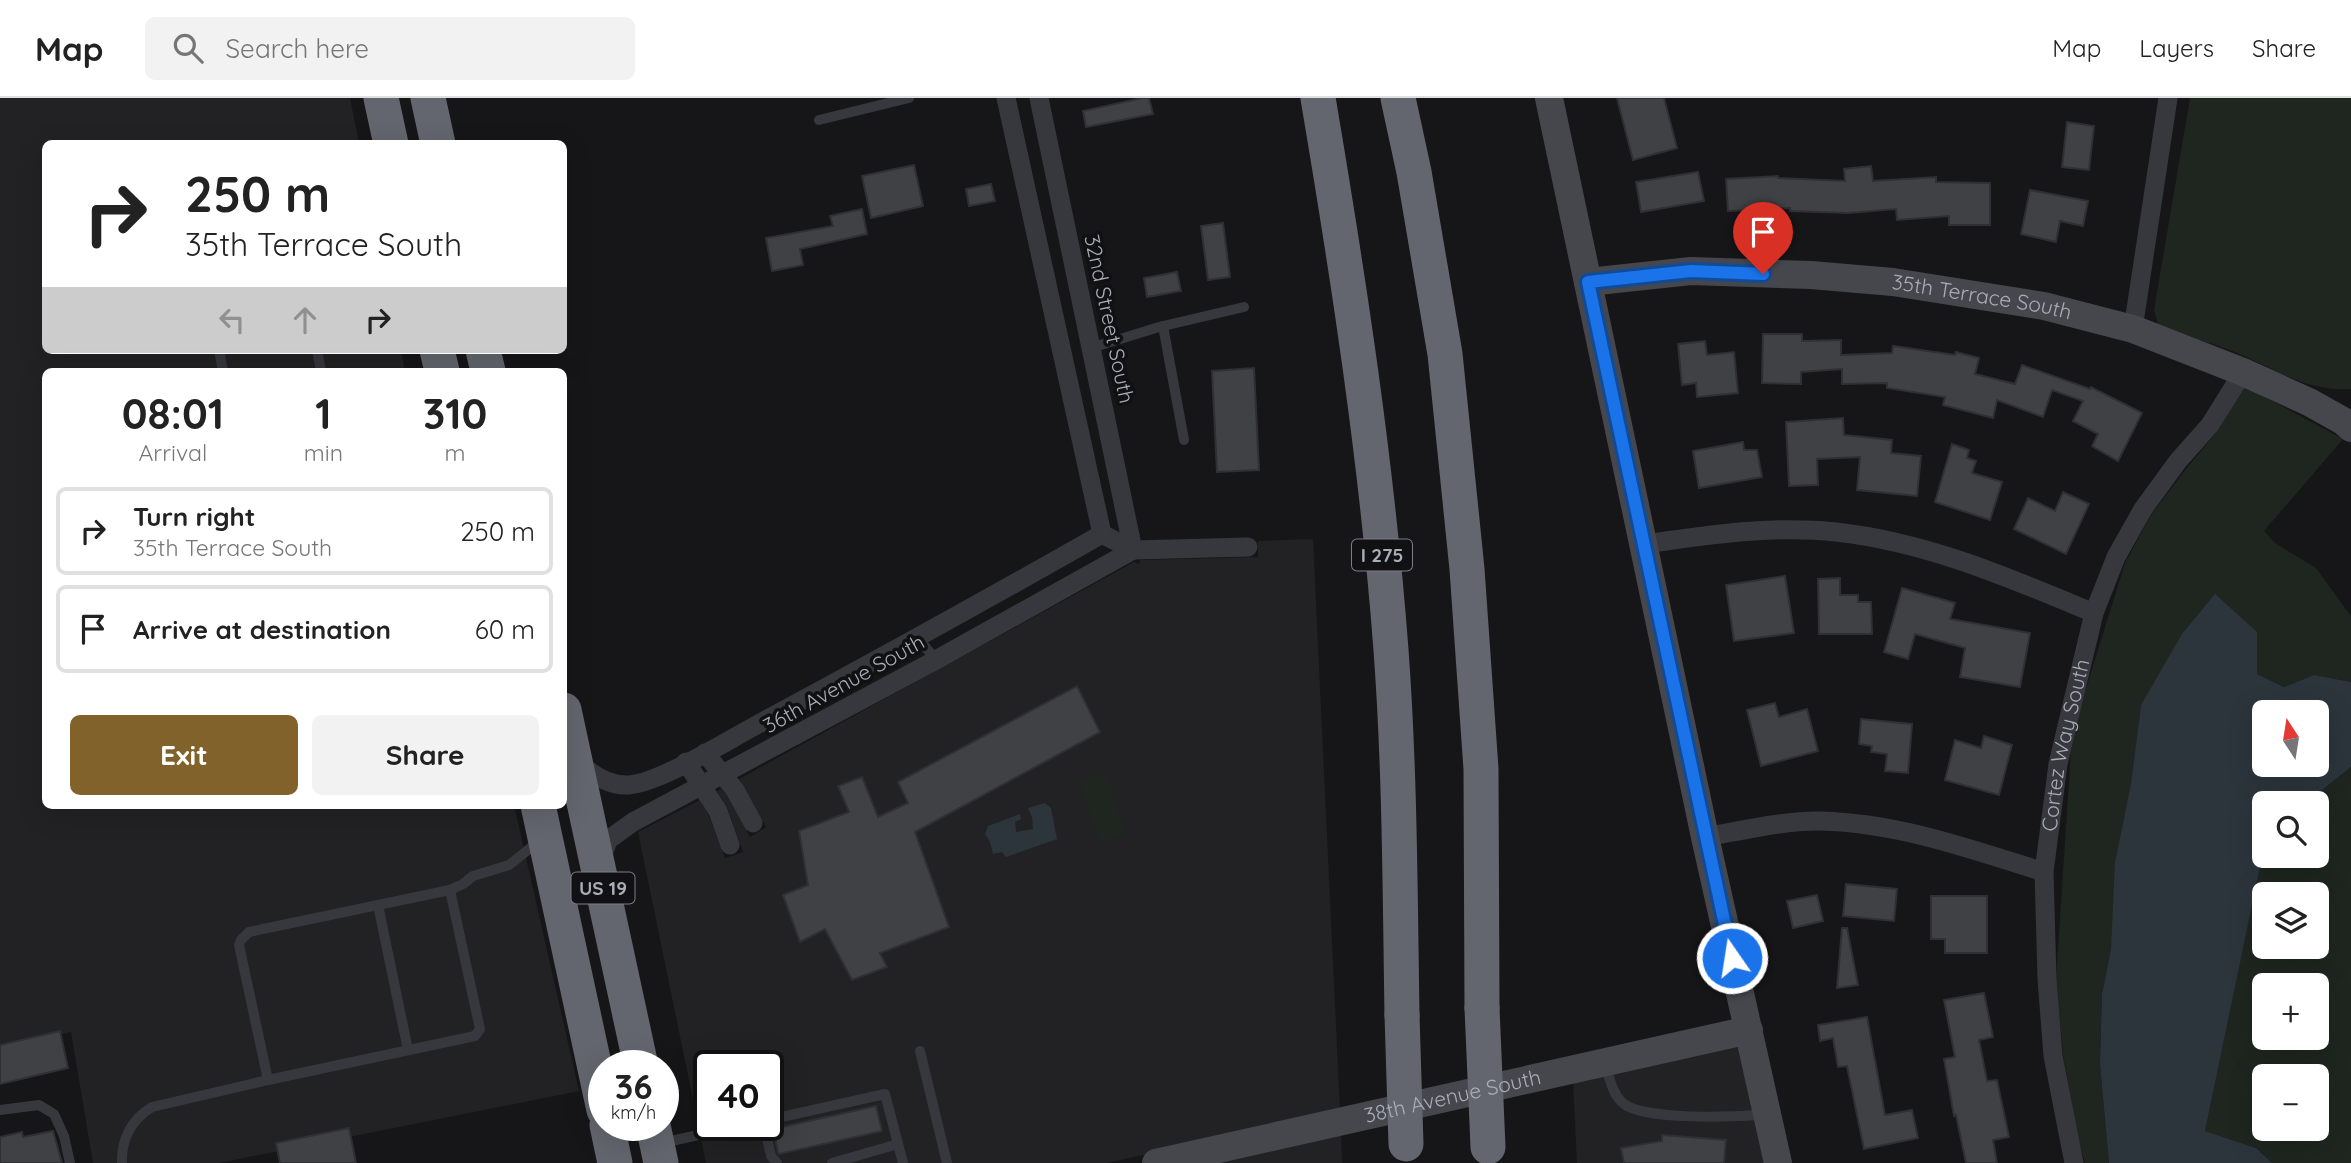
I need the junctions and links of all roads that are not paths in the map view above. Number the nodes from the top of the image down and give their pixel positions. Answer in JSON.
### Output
{"nodes":[{"id":1,"x":381,"y":98,"type":"edge"},
{"id":2,"x":428,"y":98,"type":"edge"},
{"id":3,"x":909,"y":98,"type":"edge"},
{"id":4,"x":1006,"y":98,"type":"edge"},
{"id":5,"x":1039,"y":98,"type":"edge"},
{"id":6,"x":1318,"y":98,"type":"edge"},
{"id":7,"x":1398,"y":98,"type":"edge"},
{"id":8,"x":1549,"y":98,"type":"edge"},
{"id":9,"x":2168,"y":98,"type":"edge"},
{"id":10,"x":819,"y":120,"type":"dead end"},
{"id":11,"x":390,"y":140,"type":"edge"},
{"id":12,"x":437,"y":140,"type":"edge"},
{"id":13,"x":1588,"y":282,"type":"junction"},
{"id":14,"x":1244,"y":307,"type":"dead end"},
{"id":15,"x":1163,"y":326,"type":"junction"},
{"id":16,"x":2133,"y":329,"type":"junction"},
{"id":17,"x":1091,"y":348,"type":"junction"},
{"id":18,"x":2243,"y":372,"type":"junction"},
{"id":19,"x":2348,"y":422,"type":"edge"},
{"id":20,"x":1184,"y":440,"type":"dead end"},
{"id":21,"x":1101,"y":534,"type":"junction"},
{"id":22,"x":1645,"y":544,"type":"junction"},
{"id":23,"x":1248,"y":547,"type":"dead end"},
{"id":24,"x":1133,"y":550,"type":"junction"},
{"id":25,"x":2094,"y":613,"type":"junction"},
{"id":26,"x":919,"y":638,"type":"junction"},
{"id":27,"x":936,"y":660,"type":"junction"},
{"id":28,"x":567,"y":724,"type":"edge"},
{"id":29,"x":705,"y":753,"type":"junction"},
{"id":30,"x":574,"y":758,"type":"junction"},
{"id":31,"x":686,"y":762,"type":"junction"},
{"id":32,"x":722,"y":776,"type":"junction"},
{"id":33,"x":703,"y":786,"type":"junction"},
{"id":34,"x":576,"y":811,"type":"edge"},
{"id":35,"x":541,"y":821,"type":"edge"},
{"id":36,"x":752,"y":822,"type":"dead end"},
{"id":37,"x":1705,"y":837,"type":"junction"},
{"id":38,"x":730,"y":845,"type":"dead end"},
{"id":39,"x":2044,"y":872,"type":"junction"},
{"id":40,"x":600,"y":874,"type":"junction"},
{"id":41,"x":450,"y":890,"type":"junction"},
{"id":42,"x":378,"y":905,"type":"junction"},
{"id":43,"x":1749,"y":1030,"type":"junction"},
{"id":44,"x":408,"y":1050,"type":"junction"},
{"id":45,"x":591,"y":1050,"type":"edge"},
{"id":46,"x":630,"y":1050,"type":"edge"},
{"id":47,"x":637,"y":1050,"type":"edge"},
{"id":48,"x":920,"y":1051,"type":"dead end"},
{"id":49,"x":1605,"y":1063,"type":"junction"},
{"id":50,"x":268,"y":1080,"type":"junction"},
{"id":51,"x":0,"y":1110,"type":"edge"},
{"id":52,"x":1767,"y":1113,"type":"junction"},
{"id":53,"x":784,"y":1116,"type":"edge"},
{"id":54,"x":693,"y":1136,"type":"edge"},
{"id":55,"x":610,"y":1141,"type":"edge"},
{"id":56,"x":768,"y":1141,"type":"edge"},
{"id":57,"x":657,"y":1144,"type":"edge"},
{"id":58,"x":898,"y":1144,"type":"junction"},
{"id":59,"x":1407,"y":1153,"type":"edge"},
{"id":60,"x":1489,"y":1155,"type":"edge"},
{"id":61,"x":70,"y":1163,"type":"edge"},
{"id":62,"x":122,"y":1163,"type":"edge"},
{"id":63,"x":615,"y":1163,"type":"edge"},
{"id":64,"x":777,"y":1163,"type":"edge"},
{"id":65,"x":832,"y":1163,"type":"edge"},
{"id":66,"x":903,"y":1163,"type":"edge"},
{"id":67,"x":947,"y":1163,"type":"edge"},
{"id":68,"x":1156,"y":1163,"type":"edge"},
{"id":69,"x":1778,"y":1163,"type":"edge"},
{"id":70,"x":2074,"y":1163,"type":"edge"}],
"edges":[{"from":1,"to":11,"type":"highway"},
{"from":2,"to":12,"type":"highway"},
{"from":3,"to":10,"type":"lane"},
{"from":4,"to":21,"type":"street"},
{"from":5,"to":17,"type":"street","name":"32nd Street South"},
{"from":6,"to":59,"type":"highway","number":"I 275","bridge":true},
{"from":7,"to":60,"type":"highway","bridge":true},
{"from":8,"to":13,"type":"street"},
{"from":9,"to":16,"type":"street"},
{"from":13,"to":16,"type":"street","name":"35th Terrace South"},
{"from":13,"to":22,"type":"street"},
{"from":14,"to":15,"type":"lane"},
{"from":15,"to":17,"type":"lane"},
{"from":15,"to":20,"type":"lane"},
{"from":16,"to":18,"type":"street","name":"35th Terrace South"},
{"from":17,"to":24,"type":"street","name":"32nd Street South"},
{"from":18,"to":19,"type":"street","name":"35th Terrace South"},
{"from":18,"to":25,"type":"street","name":"Cortez Way South"},
{"from":21,"to":24,"type":"street","name":"36th Avenue South"},
{"from":21,"to":26,"type":"street","name":"36th Avenue South"},
{"from":22,"to":25,"type":"street"},
{"from":22,"to":37,"type":"street"},
{"from":23,"to":24,"type":"street","name":"36th Avenue South"},
{"from":24,"to":27,"type":"street","name":"36th Avenue South"},
{"from":25,"to":39,"type":"street","name":"Cortez Way South"},
{"from":26,"to":27,"type":"lane"},
{"from":26,"to":29,"type":"street","name":"36th Avenue South"},
{"from":27,"to":32,"type":"street","name":"36th Avenue South"},
{"from":28,"to":30,"type":"highway","number":"US 19"},
{"from":29,"to":31,"type":"street","name":"36th Avenue South"},
{"from":29,"to":32,"type":"street"},
{"from":30,"to":31,"type":"street","name":"36th Avenue South"},
{"from":30,"to":34,"type":"highway","number":"US 19"},
{"from":31,"to":33,"type":"street"},
{"from":32,"to":33,"type":"street","name":"36th Avenue South"},
{"from":32,"to":36,"type":"street"},
{"from":33,"to":38,"type":"street"},
{"from":33,"to":40,"type":"street","name":"36th Avenue South"},
{"from":34,"to":40,"type":"highway","number":"US 19"},
{"from":35,"to":41,"type":"lane"},
{"from":35,"to":45,"type":"highway","number":"US 19"},
{"from":35,"to":46,"type":"highway"},
{"from":37,"to":39,"type":"street"},
{"from":37,"to":43,"type":"street"},
{"from":39,"to":70,"type":"street","name":"Cortez Way South"},
{"from":40,"to":47,"type":"highway","number":"US 19"},
{"from":41,"to":42,"type":"lane"},
{"from":41,"to":44,"type":"lane"},
{"from":42,"to":44,"type":"lane"},
{"from":42,"to":50,"type":"lane"},
{"from":43,"to":49,"type":"street","name":"38th Avenue South"},
{"from":43,"to":52,"type":"street"},
{"from":44,"to":50,"type":"lane"},
{"from":48,"to":67,"type":"lane"},
{"from":49,"to":52,"type":"lane"},
{"from":49,"to":68,"type":"street","name":"38th Avenue South"},
{"from":50,"to":62,"type":"lane"},
{"from":51,"to":61,"type":"lane"},
{"from":52,"to":69,"type":"street"},
{"from":53,"to":58,"type":"lane"},
{"from":54,"to":57,"type":"lane"},
{"from":55,"to":63,"type":"highway"},
{"from":56,"to":64,"type":"lane"},
{"from":58,"to":65,"type":"lane"},
{"from":58,"to":66,"type":"lane"}]}
